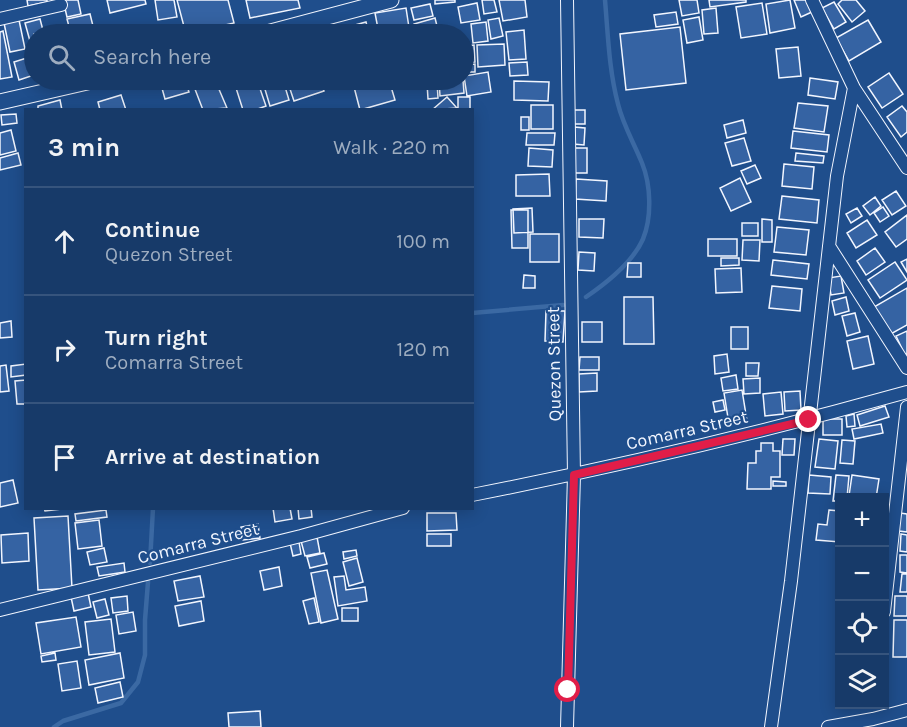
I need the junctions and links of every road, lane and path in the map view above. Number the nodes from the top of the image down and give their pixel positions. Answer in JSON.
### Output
{"nodes":[{"id":1,"x":391,"y":0,"type":"edge"},
{"id":2,"x":567,"y":0,"type":"edge"},
{"id":3,"x":812,"y":0,"type":"edge"},
{"id":4,"x":61,"y":5,"type":"dead end"},
{"id":5,"x":0,"y":19,"type":"edge"},
{"id":6,"x":301,"y":24,"type":"edge"},
{"id":7,"x":854,"y":88,"type":"junction"},
{"id":8,"x":52,"y":90,"type":"edge"},
{"id":9,"x":0,"y":102,"type":"edge"},
{"id":10,"x":907,"y":168,"type":"edge"},
{"id":11,"x":829,"y":246,"type":"junction"},
{"id":12,"x":907,"y":368,"type":"edge"},
{"id":13,"x":907,"y":392,"type":"edge"},
{"id":14,"x":907,"y":407,"type":"edge"},
{"id":15,"x":809,"y":420,"type":"junction"},
{"id":16,"x":574,"y":475,"type":"junction"},
{"id":17,"x":474,"y":495,"type":"edge"},
{"id":18,"x":396,"y":510,"type":"edge"},
{"id":19,"x":886,"y":601,"type":"edge"},
{"id":20,"x":0,"y":610,"type":"edge"},
{"id":21,"x":874,"y":709,"type":"edge"},
{"id":22,"x":907,"y":710,"type":"edge"},
{"id":23,"x":873,"y":719,"type":"junction"},
{"id":24,"x":567,"y":727,"type":"edge"},
{"id":25,"x":771,"y":727,"type":"edge"},
{"id":26,"x":828,"y":727,"type":"edge"}],
"edges":[{"from":1,"to":6,"type":"street"},
{"from":2,"to":16,"type":"street","name":"Quezon Street"},
{"from":3,"to":7,"type":"street"},
{"from":4,"to":5,"type":"street"},
{"from":7,"to":10,"type":"street"},
{"from":7,"to":11,"type":"street"},
{"from":8,"to":9,"type":"street"},
{"from":11,"to":12,"type":"street"},
{"from":11,"to":15,"type":"street"},
{"from":13,"to":15,"type":"street","name":"Comarra Street"},
{"from":14,"to":19,"type":"street"},
{"from":15,"to":16,"type":"street","name":"Comarra Street"},
{"from":15,"to":25,"type":"street"},
{"from":16,"to":17,"type":"street","name":"Comarra Street"},
{"from":16,"to":24,"type":"street","name":"Quezon Street"},
{"from":18,"to":20,"type":"street","name":"Comarra Street"},
{"from":21,"to":23,"type":"street"},
{"from":22,"to":23,"type":"street"},
{"from":23,"to":26,"type":"street"}]}
